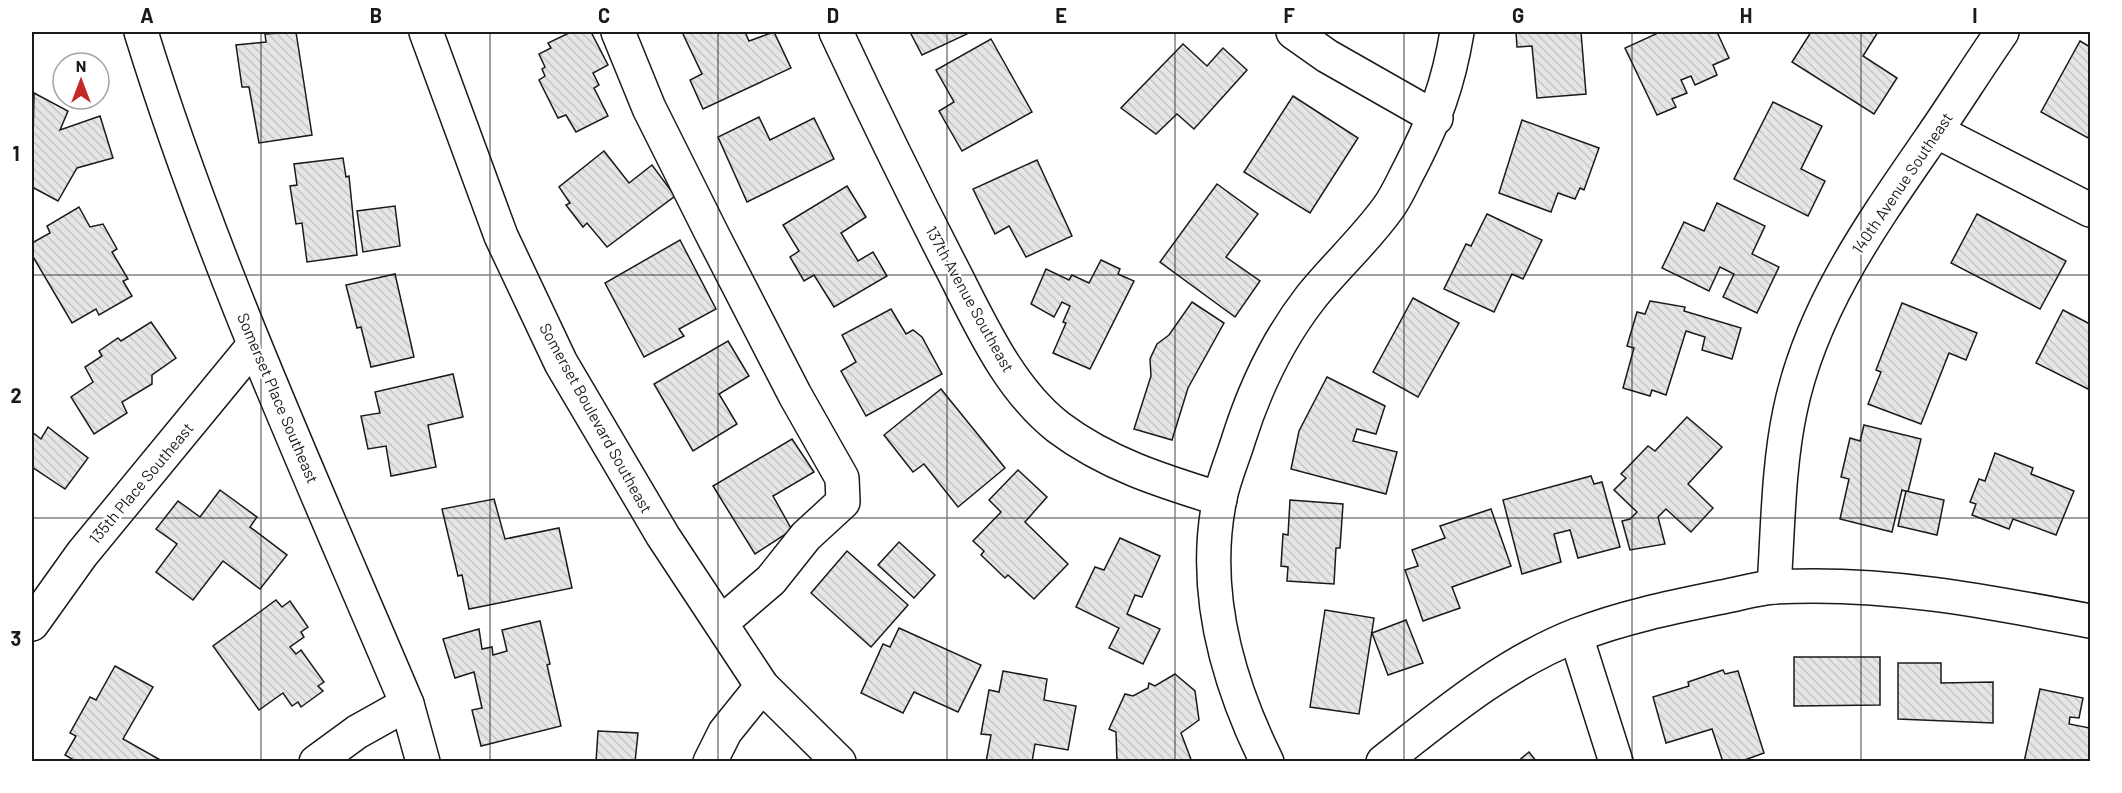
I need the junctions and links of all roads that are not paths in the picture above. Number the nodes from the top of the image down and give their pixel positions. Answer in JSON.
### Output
{"nodes":[{"id":1,"x":141,"y":32,"type":"edge"},
{"id":2,"x":426,"y":32,"type":"edge"},
{"id":3,"x":618,"y":32,"type":"edge"},
{"id":4,"x":836,"y":32,"type":"edge"},
{"id":5,"x":1293,"y":32,"type":"edge"},
{"id":6,"x":1457,"y":32,"type":"edge"},
{"id":7,"x":2002,"y":32,"type":"edge"},
{"id":8,"x":1436,"y":118,"type":"junction"},
{"id":9,"x":1936,"y":131,"type":"junction"},
{"id":10,"x":2091,"y":210,"type":"edge"},
{"id":11,"x":254,"y":345,"type":"junction"},
{"id":12,"x":1220,"y":499,"type":"junction"},
{"id":13,"x":1774,"y":587,"type":"junction"},
{"id":14,"x":2091,"y":621,"type":"edge"},
{"id":15,"x":721,"y":623,"type":"junction"},
{"id":16,"x":32,"y":624,"type":"edge"},
{"id":17,"x":1576,"y":636,"type":"junction"},
{"id":18,"x":762,"y":686,"type":"junction"},
{"id":19,"x":407,"y":704,"type":"junction"},
{"id":20,"x":316,"y":762,"type":"edge"},
{"id":21,"x":423,"y":762,"type":"edge"},
{"id":22,"x":710,"y":762,"type":"edge"},
{"id":23,"x":839,"y":762,"type":"edge"},
{"id":24,"x":1267,"y":762,"type":"edge"},
{"id":25,"x":1383,"y":762,"type":"edge"},
{"id":26,"x":1616,"y":762,"type":"edge"}],
"edges":[{"from":1,"to":11,"type":"street","name":"Somerset Place Southeast"},
{"from":2,"to":15,"type":"street","name":"Somerset Boulevard Southeast"},
{"from":3,"to":15,"type":"street"},
{"from":4,"to":12,"type":"street","name":"137th Avenue Southeast"},
{"from":5,"to":8,"type":"street"},
{"from":6,"to":8,"type":"street"},
{"from":7,"to":9,"type":"street","name":"140th Avenue Southeast"},
{"from":8,"to":12,"type":"street"},
{"from":9,"to":10,"type":"street"},
{"from":9,"to":13,"type":"street","name":"140th Avenue Southeast"},
{"from":11,"to":16,"type":"street","name":"135th Place Southeast"},
{"from":11,"to":19,"type":"street","name":"Somerset Place Southeast"},
{"from":12,"to":24,"type":"street"},
{"from":13,"to":14,"type":"street"},
{"from":13,"to":17,"type":"street"},
{"from":15,"to":18,"type":"street","name":"Somerset Boulevard Southeast"},
{"from":17,"to":25,"type":"street"},
{"from":17,"to":26,"type":"street"},
{"from":18,"to":22,"type":"street"},
{"from":18,"to":23,"type":"street","name":"Somerset Boulevard Southeast"},
{"from":19,"to":20,"type":"street"},
{"from":19,"to":21,"type":"street","name":"Somerset Place Southeast"}]}
